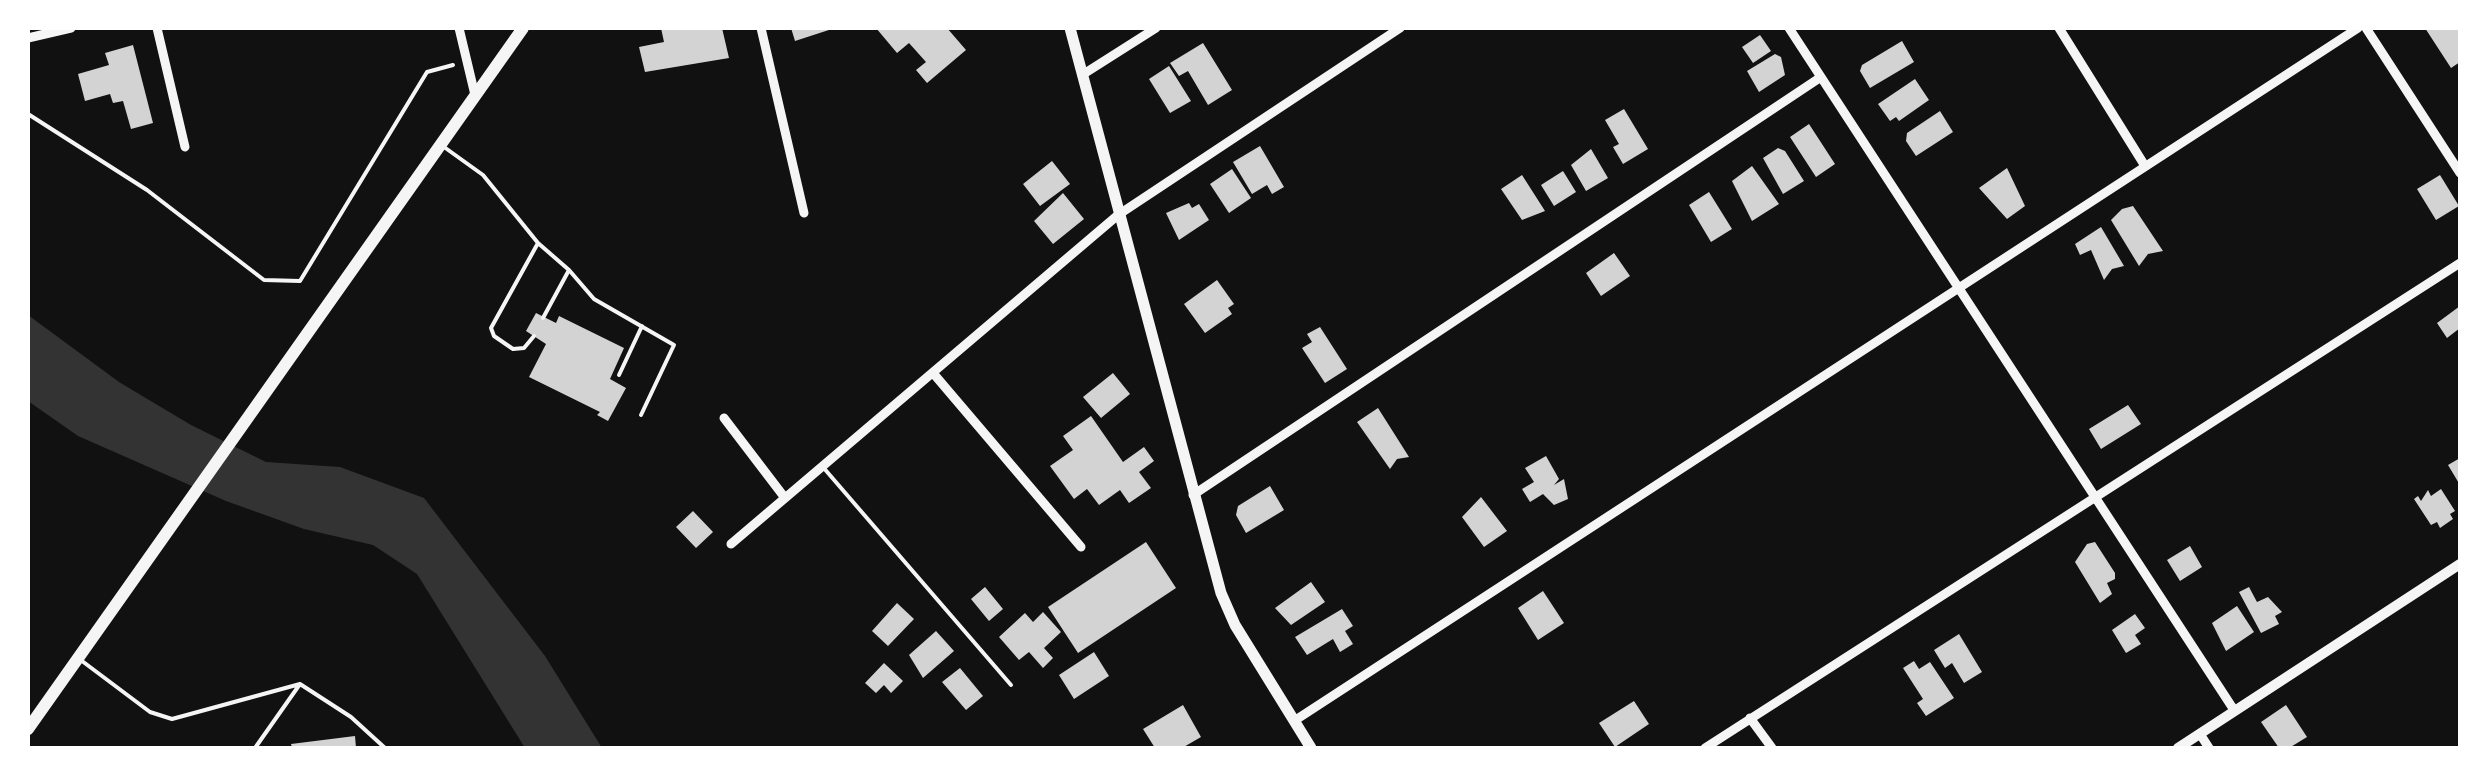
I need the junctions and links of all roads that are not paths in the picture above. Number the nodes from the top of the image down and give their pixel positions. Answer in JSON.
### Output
{"nodes":[{"id":1,"x":71,"y":28,"type":"edge"},
{"id":2,"x":157,"y":28,"type":"edge"},
{"id":3,"x":460,"y":28,"type":"edge"},
{"id":4,"x":523,"y":28,"type":"edge"},
{"id":5,"x":760,"y":28,"type":"edge"},
{"id":6,"x":1070,"y":28,"type":"edge"},
{"id":7,"x":1156,"y":28,"type":"edge"},
{"id":8,"x":1400,"y":28,"type":"edge"},
{"id":9,"x":1789,"y":28,"type":"edge"},
{"id":10,"x":2058,"y":28,"type":"edge"},
{"id":11,"x":2358,"y":28,"type":"edge"},
{"id":12,"x":2366,"y":28,"type":"edge"},
{"id":13,"x":28,"y":38,"type":"edge"},
{"id":14,"x":1082,"y":75,"type":"junction"},
{"id":15,"x":1821,"y":77,"type":"junction"},
{"id":16,"x":474,"y":96,"type":"junction"},
{"id":17,"x":440,"y":144,"type":"junction"},
{"id":18,"x":185,"y":147,"type":"dead end"},
{"id":19,"x":2146,"y":166,"type":"junction"},
{"id":20,"x":2460,"y":173,"type":"edge"},
{"id":21,"x":804,"y":212,"type":"dead end"},
{"id":22,"x":1118,"y":215,"type":"junction"},
{"id":23,"x":538,"y":243,"type":"junction"},
{"id":24,"x":2460,"y":263,"type":"edge"},
{"id":25,"x":569,"y":270,"type":"junction"},
{"id":26,"x":1959,"y":288,"type":"junction"},
{"id":27,"x":543,"y":318,"type":"dead end"},
{"id":28,"x":642,"y":326,"type":"junction"},
{"id":29,"x":534,"y":336,"type":"dead end"},
{"id":30,"x":932,"y":373,"type":"junction"},
{"id":31,"x":619,"y":374,"type":"dead end"},
{"id":32,"x":641,"y":415,"type":"dead end"},
{"id":33,"x":724,"y":418,"type":"dead end"},
{"id":34,"x":822,"y":466,"type":"junction"},
{"id":35,"x":1193,"y":494,"type":"junction"},
{"id":36,"x":785,"y":498,"type":"junction"},
{"id":37,"x":2096,"y":499,"type":"junction"},
{"id":38,"x":731,"y":544,"type":"dead end"},
{"id":39,"x":1082,"y":547,"type":"dead end"},
{"id":40,"x":2460,"y":564,"type":"edge"},
{"id":41,"x":78,"y":658,"type":"junction"},
{"id":42,"x":300,"y":684,"type":"junction"},
{"id":43,"x":1011,"y":685,"type":"dead end"},
{"id":44,"x":2234,"y":710,"type":"junction"},
{"id":45,"x":1750,"y":718,"type":"junction"},
{"id":46,"x":1294,"y":722,"type":"junction"},
{"id":47,"x":28,"y":729,"type":"edge"},
{"id":48,"x":2200,"y":734,"type":"junction"},
{"id":49,"x":254,"y":748,"type":"edge"},
{"id":50,"x":385,"y":748,"type":"edge"},
{"id":51,"x":1311,"y":748,"type":"edge"},
{"id":52,"x":1705,"y":748,"type":"edge"},
{"id":53,"x":1772,"y":748,"type":"edge"},
{"id":54,"x":2178,"y":748,"type":"edge"},
{"id":55,"x":2209,"y":748,"type":"edge"}],
"edges":[{"from":1,"to":13,"type":"street"},
{"from":2,"to":18,"type":"street"},
{"from":3,"to":16,"type":"street"},
{"from":4,"to":16,"type":"main road"},
{"from":5,"to":21,"type":"street"},
{"from":6,"to":14,"type":"main road"},
{"from":7,"to":14,"type":"street"},
{"from":8,"to":22,"type":"street"},
{"from":9,"to":15,"type":"street"},
{"from":10,"to":19,"type":"street"},
{"from":11,"to":19,"type":"street"},
{"from":12,"to":20,"type":"street"},
{"from":14,"to":22,"type":"main road"},
{"from":15,"to":26,"type":"street"},
{"from":15,"to":35,"type":"street"},
{"from":16,"to":17,"type":"main road"},
{"from":17,"to":23,"type":"lane"},
{"from":17,"to":41,"type":"main road"},
{"from":19,"to":26,"type":"street"},
{"from":22,"to":30,"type":"street"},
{"from":22,"to":35,"type":"main road"},
{"from":23,"to":25,"type":"lane"},
{"from":23,"to":29,"type":"lane"},
{"from":24,"to":37,"type":"street"},
{"from":25,"to":27,"type":"lane"},
{"from":25,"to":28,"type":"lane"},
{"from":26,"to":37,"type":"street"},
{"from":26,"to":46,"type":"street"},
{"from":28,"to":31,"type":"lane"},
{"from":28,"to":32,"type":"lane"},
{"from":30,"to":34,"type":"street"},
{"from":30,"to":39,"type":"street"},
{"from":33,"to":36,"type":"street"},
{"from":34,"to":36,"type":"street"},
{"from":34,"to":43,"type":"lane"},
{"from":35,"to":46,"type":"main road"},
{"from":36,"to":38,"type":"street"},
{"from":37,"to":44,"type":"street"},
{"from":37,"to":45,"type":"street"},
{"from":40,"to":44,"type":"street"},
{"from":41,"to":42,"type":"lane"},
{"from":41,"to":47,"type":"main road"},
{"from":42,"to":49,"type":"lane"},
{"from":42,"to":50,"type":"lane"},
{"from":44,"to":48,"type":"street"},
{"from":45,"to":52,"type":"street"},
{"from":45,"to":53,"type":"street"},
{"from":46,"to":51,"type":"main road"},
{"from":48,"to":54,"type":"street"},
{"from":48,"to":55,"type":"street"}]}
